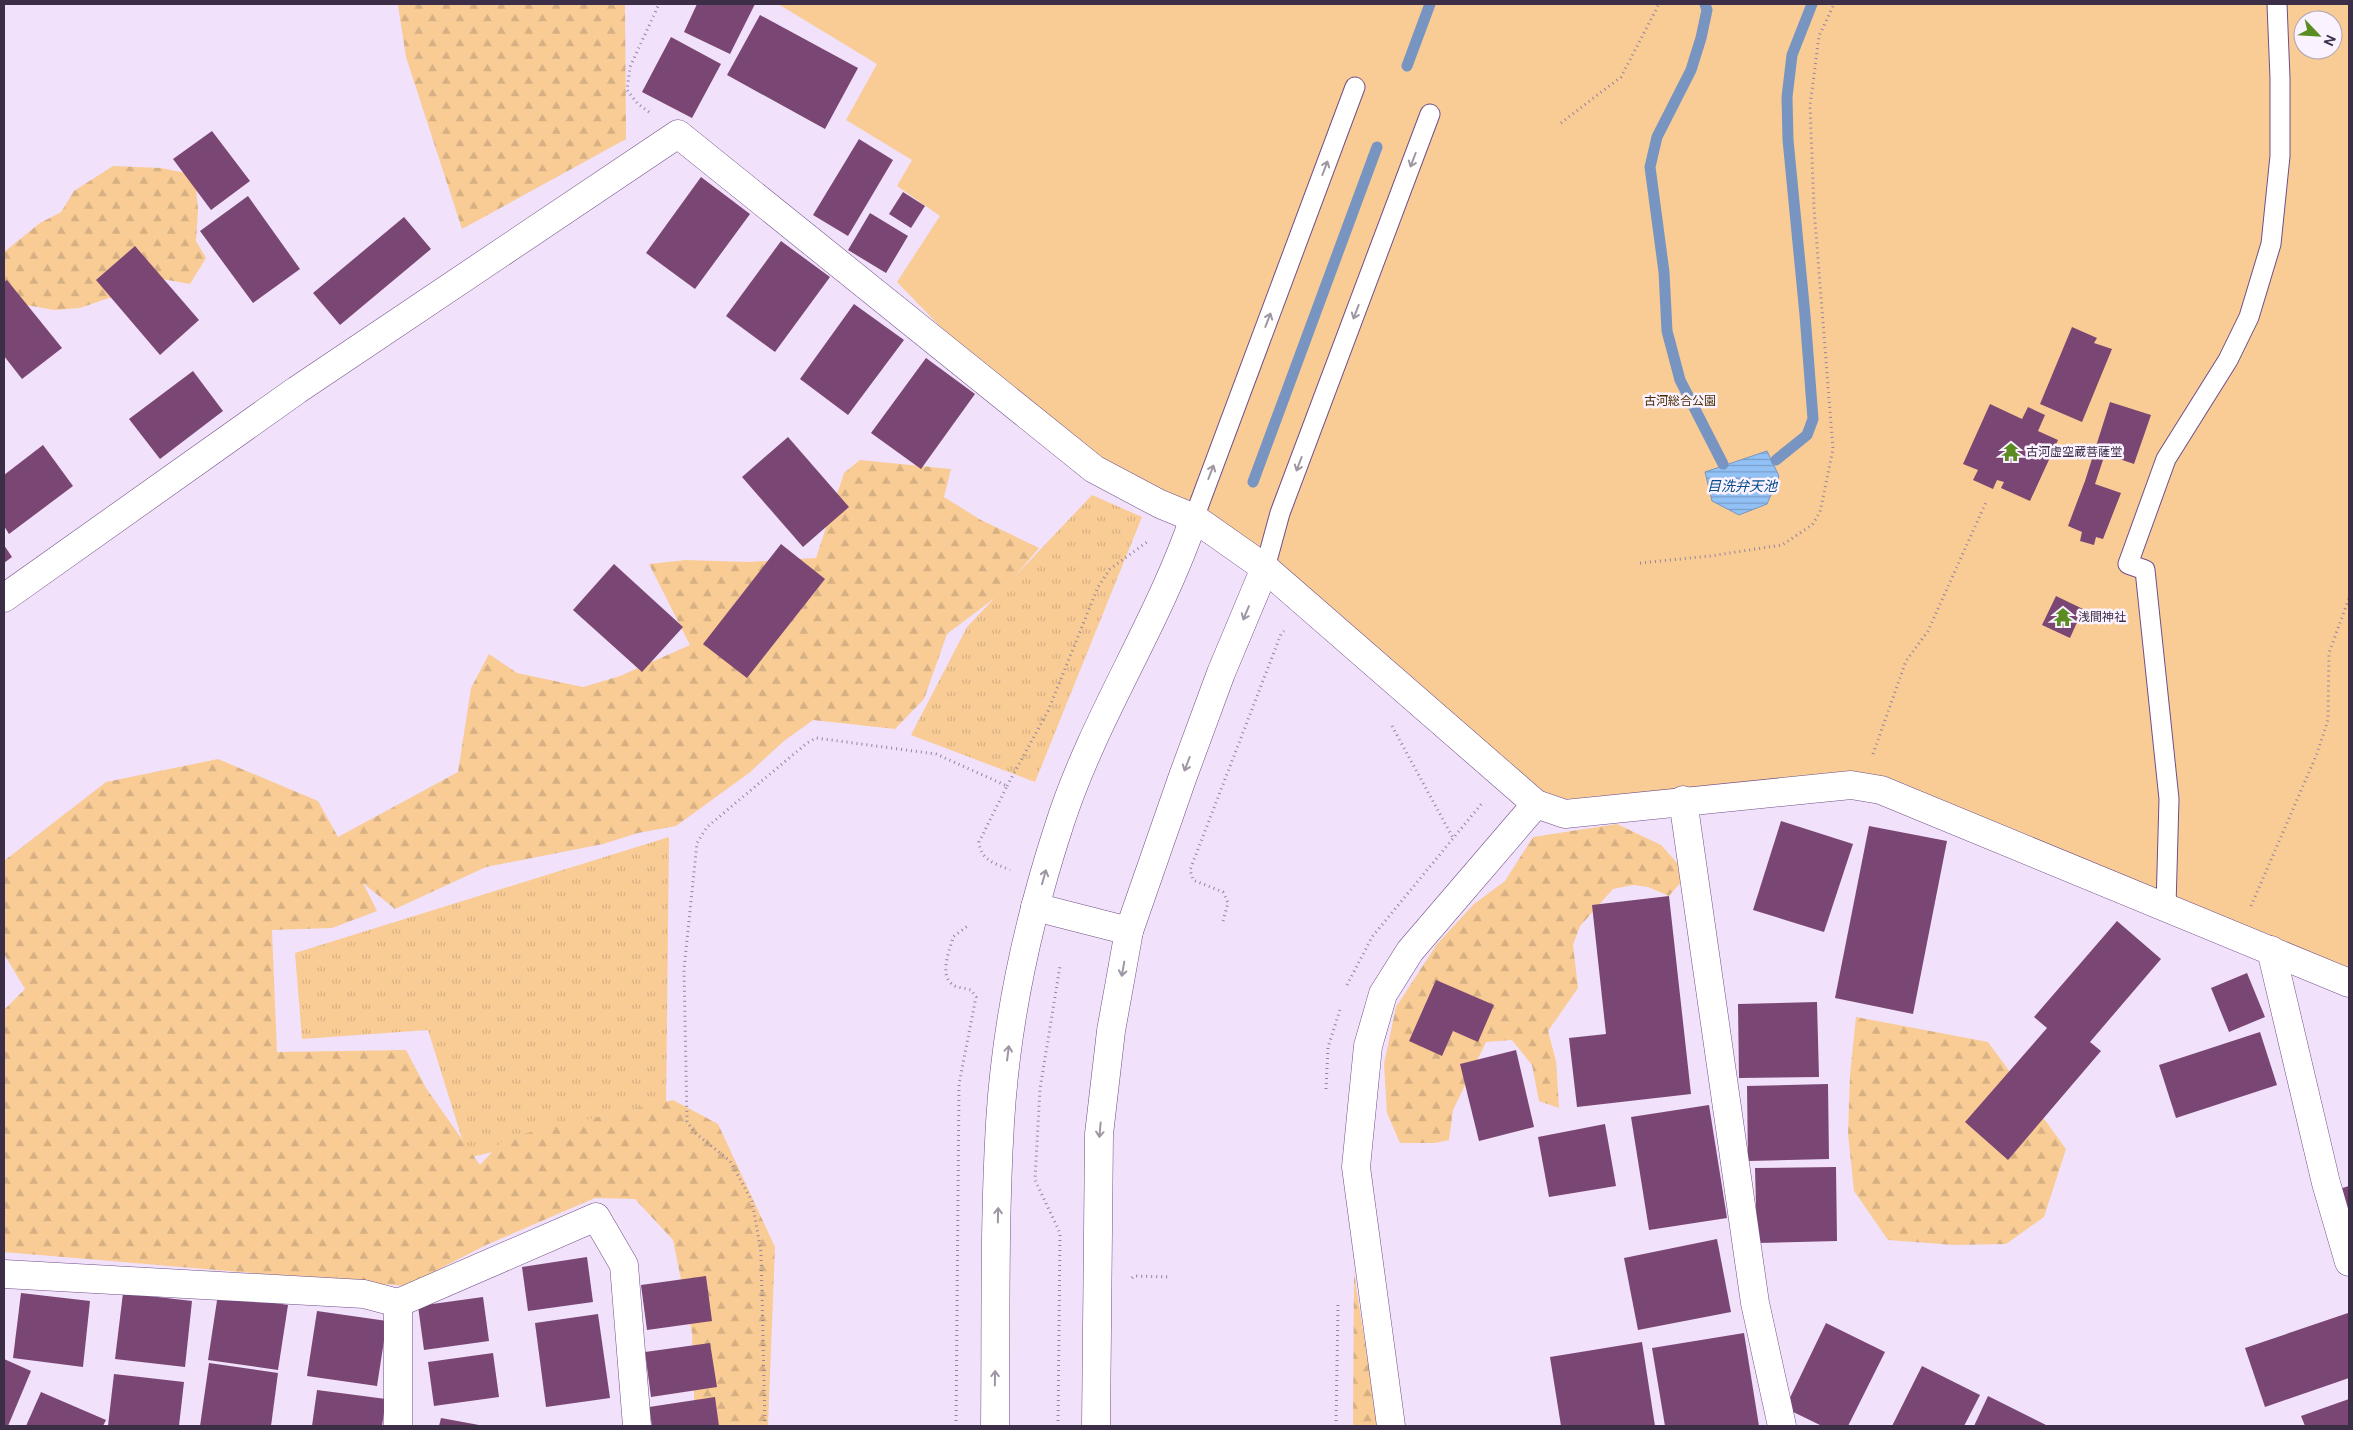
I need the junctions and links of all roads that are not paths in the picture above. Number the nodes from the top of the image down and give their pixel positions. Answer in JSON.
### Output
{"nodes":[{"id":1,"x":2277,"y":4,"type":"edge"},
{"id":2,"x":1355,"y":87,"type":"dead end"},
{"id":3,"x":1430,"y":114,"type":"dead end"},
{"id":4,"x":1194,"y":518,"type":"junction"},
{"id":5,"x":1265,"y":568,"type":"junction"},
{"id":6,"x":4,"y":598,"type":"edge"},
{"id":7,"x":1683,"y":800,"type":"junction"},
{"id":8,"x":1536,"y":804,"type":"junction"},
{"id":9,"x":2166,"y":906,"type":"junction"},
{"id":10,"x":1035,"y":907,"type":"junction"},
{"id":11,"x":1129,"y":931,"type":"junction"},
{"id":12,"x":2271,"y":950,"type":"junction"},
{"id":13,"x":2349,"y":983,"type":"edge"},
{"id":14,"x":2349,"y":1262,"type":"edge"},
{"id":15,"x":4,"y":1274,"type":"edge"},
{"id":16,"x":398,"y":1303,"type":"junction"},
{"id":17,"x":1784,"y":1425,"type":"edge"},
{"id":18,"x":398,"y":1426,"type":"edge"},
{"id":19,"x":637,"y":1426,"type":"edge"},
{"id":20,"x":995,"y":1426,"type":"edge"},
{"id":21,"x":1096,"y":1426,"type":"edge"},
{"id":22,"x":1391,"y":1426,"type":"edge"}],
"edges":[{"from":1,"to":9,"type":"lane"},
{"from":4,"to":2,"type":"lane","one_way":true},
{"from":3,"to":5,"type":"lane","one_way":true},
{"from":4,"to":5,"type":"street"},
{"from":4,"to":6,"type":"street"},
{"from":10,"to":4,"type":"street","one_way":true},
{"from":5,"to":8,"type":"street"},
{"from":5,"to":11,"type":"street","one_way":true},
{"from":7,"to":8,"type":"street"},
{"from":7,"to":9,"type":"street"},
{"from":7,"to":17,"type":"street"},
{"from":8,"to":22,"type":"street"},
{"from":9,"to":12,"type":"street"},
{"from":10,"to":11,"type":"street"},
{"from":20,"to":10,"type":"street","one_way":true},
{"from":11,"to":21,"type":"street","one_way":true},
{"from":12,"to":13,"type":"street"},
{"from":12,"to":14,"type":"street"},
{"from":15,"to":16,"type":"street"},
{"from":16,"to":18,"type":"street"},
{"from":16,"to":19,"type":"street"}]}
